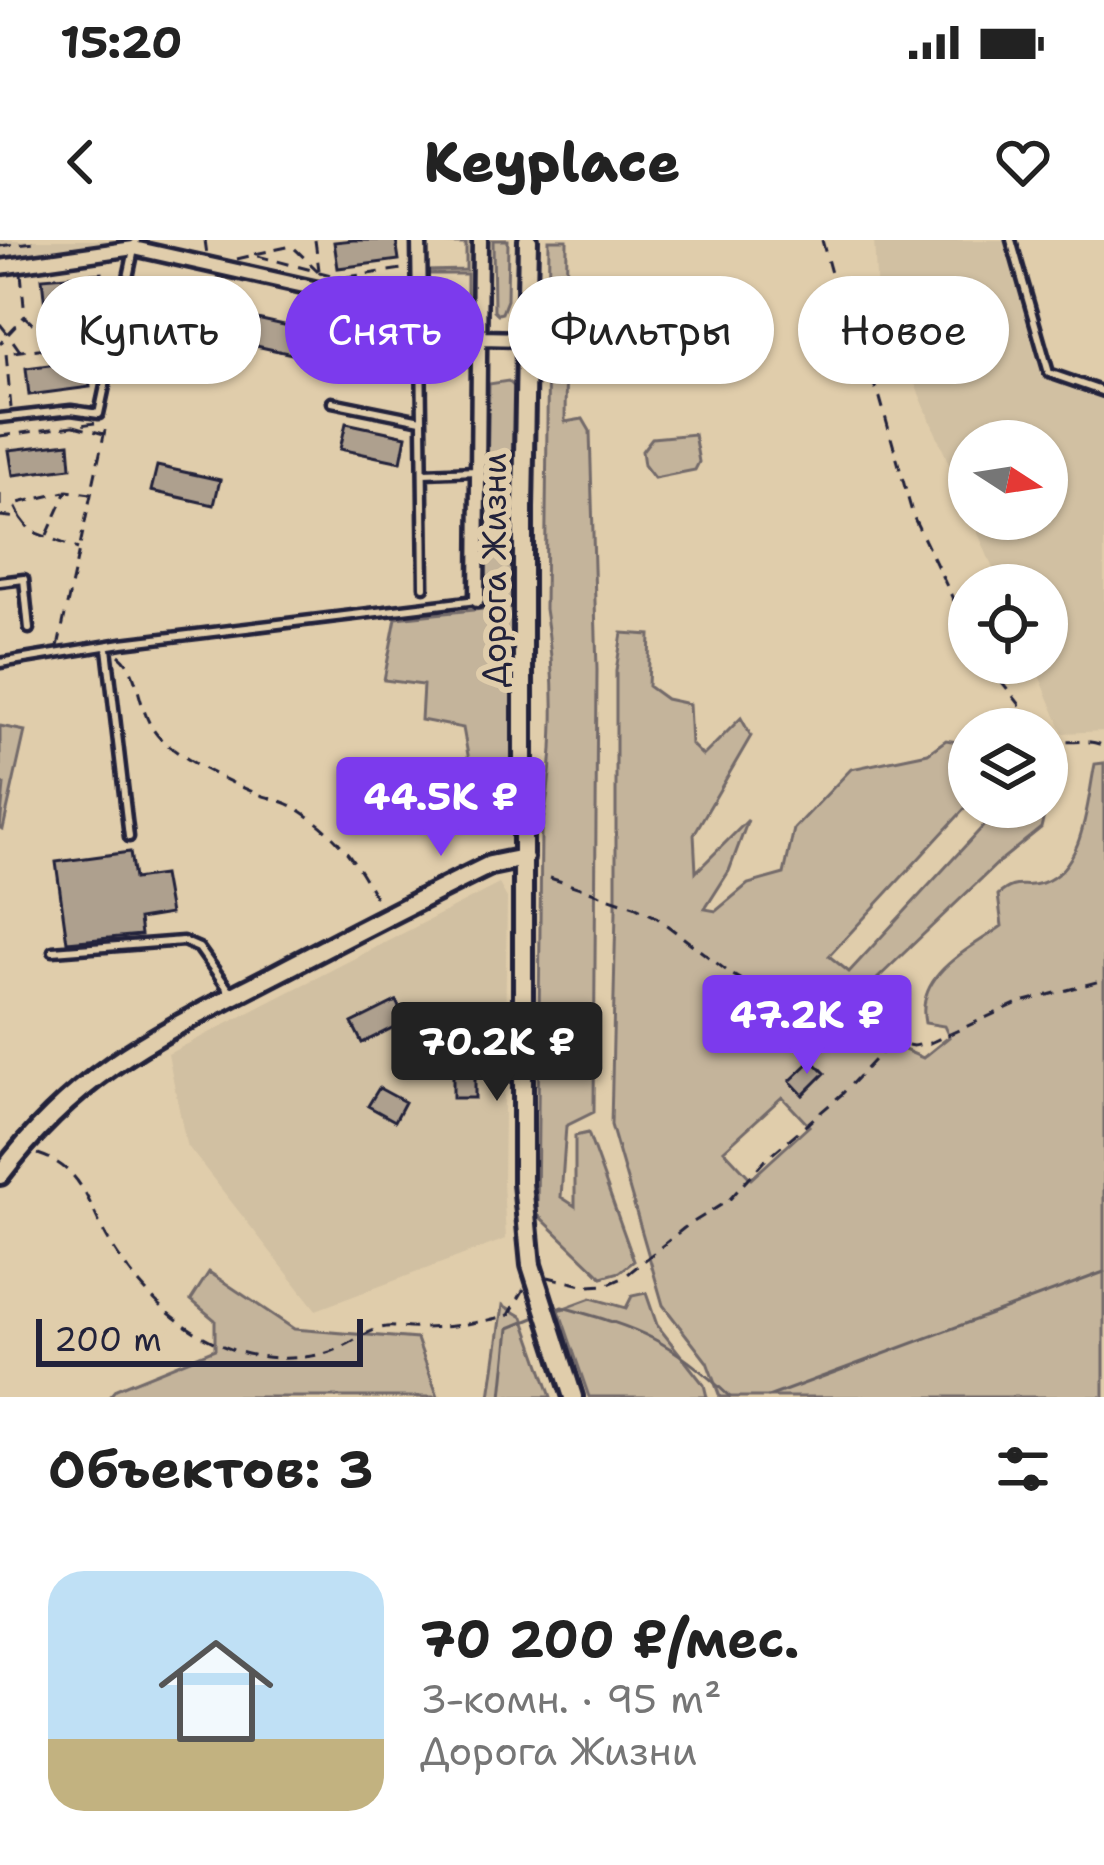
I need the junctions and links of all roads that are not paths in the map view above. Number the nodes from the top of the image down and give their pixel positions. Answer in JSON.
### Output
{"nodes":[{"id":1,"x":418,"y":240,"type":"edge"},
{"id":2,"x":480,"y":240,"type":"edge"},
{"id":3,"x":528,"y":240,"type":"edge"},
{"id":4,"x":1011,"y":240,"type":"edge"},
{"id":5,"x":135,"y":244,"type":"edge"},
{"id":6,"x":0,"y":268,"type":"edge"},
{"id":7,"x":414,"y":276,"type":"edge"},
{"id":8,"x":480,"y":276,"type":"edge"},
{"id":9,"x":527,"y":276,"type":"edge"},
{"id":10,"x":285,"y":280,"type":"edge"},
{"id":11,"x":421,"y":384,"type":"edge"},
{"id":12,"x":481,"y":384,"type":"edge"},
{"id":13,"x":526,"y":384,"type":"edge"},
{"id":14,"x":1104,"y":392,"type":"edge"},
{"id":15,"x":332,"y":402,"type":"dead end"},
{"id":16,"x":0,"y":418,"type":"edge"},
{"id":17,"x":421,"y":419,"type":"junction"},
{"id":18,"x":480,"y":471,"type":"junction"},
{"id":19,"x":422,"y":473,"type":"junction"},
{"id":20,"x":0,"y":582,"type":"edge"},
{"id":21,"x":424,"y":587,"type":"dead end"},
{"id":22,"x":477,"y":600,"type":"joint"},
{"id":23,"x":29,"y":629,"type":"dead end"},
{"id":24,"x":107,"y":648,"type":"junction"},
{"id":25,"x":0,"y":663,"type":"edge"},
{"id":26,"x":129,"y":837,"type":"dead end"},
{"id":27,"x":524,"y":858,"type":"junction"},
{"id":28,"x":53,"y":950,"type":"dead end"},
{"id":29,"x":233,"y":996,"type":"junction"},
{"id":30,"x":0,"y":1174,"type":"edge"},
{"id":31,"x":573,"y":1397,"type":"edge"}],
"edges":[{"from":1,"to":7,"type":"street"},
{"from":2,"to":8,"type":"street"},
{"from":3,"to":9,"type":"main road","name":"Дорога Жизни"},
{"from":4,"to":14,"type":"lane"},
{"from":5,"to":6,"type":"street"},
{"from":5,"to":10,"type":"street"},
{"from":5,"to":16,"type":"lane"},
{"from":11,"to":17,"type":"lane"},
{"from":12,"to":18,"type":"street"},
{"from":13,"to":27,"type":"main road","name":"Дорога Жизни"},
{"from":15,"to":17,"type":"lane"},
{"from":17,"to":19,"type":"lane"},
{"from":18,"to":19,"type":"lane"},
{"from":18,"to":22,"type":"street"},
{"from":19,"to":21,"type":"lane"},
{"from":20,"to":23,"type":"lane"},
{"from":22,"to":24,"type":"lane"},
{"from":24,"to":25,"type":"lane"},
{"from":24,"to":26,"type":"lane"},
{"from":27,"to":29,"type":"main road"},
{"from":27,"to":31,"type":"main road","name":"Дорога Жизни"},
{"from":28,"to":29,"type":"lane"},
{"from":29,"to":30,"type":"main road"}]}
